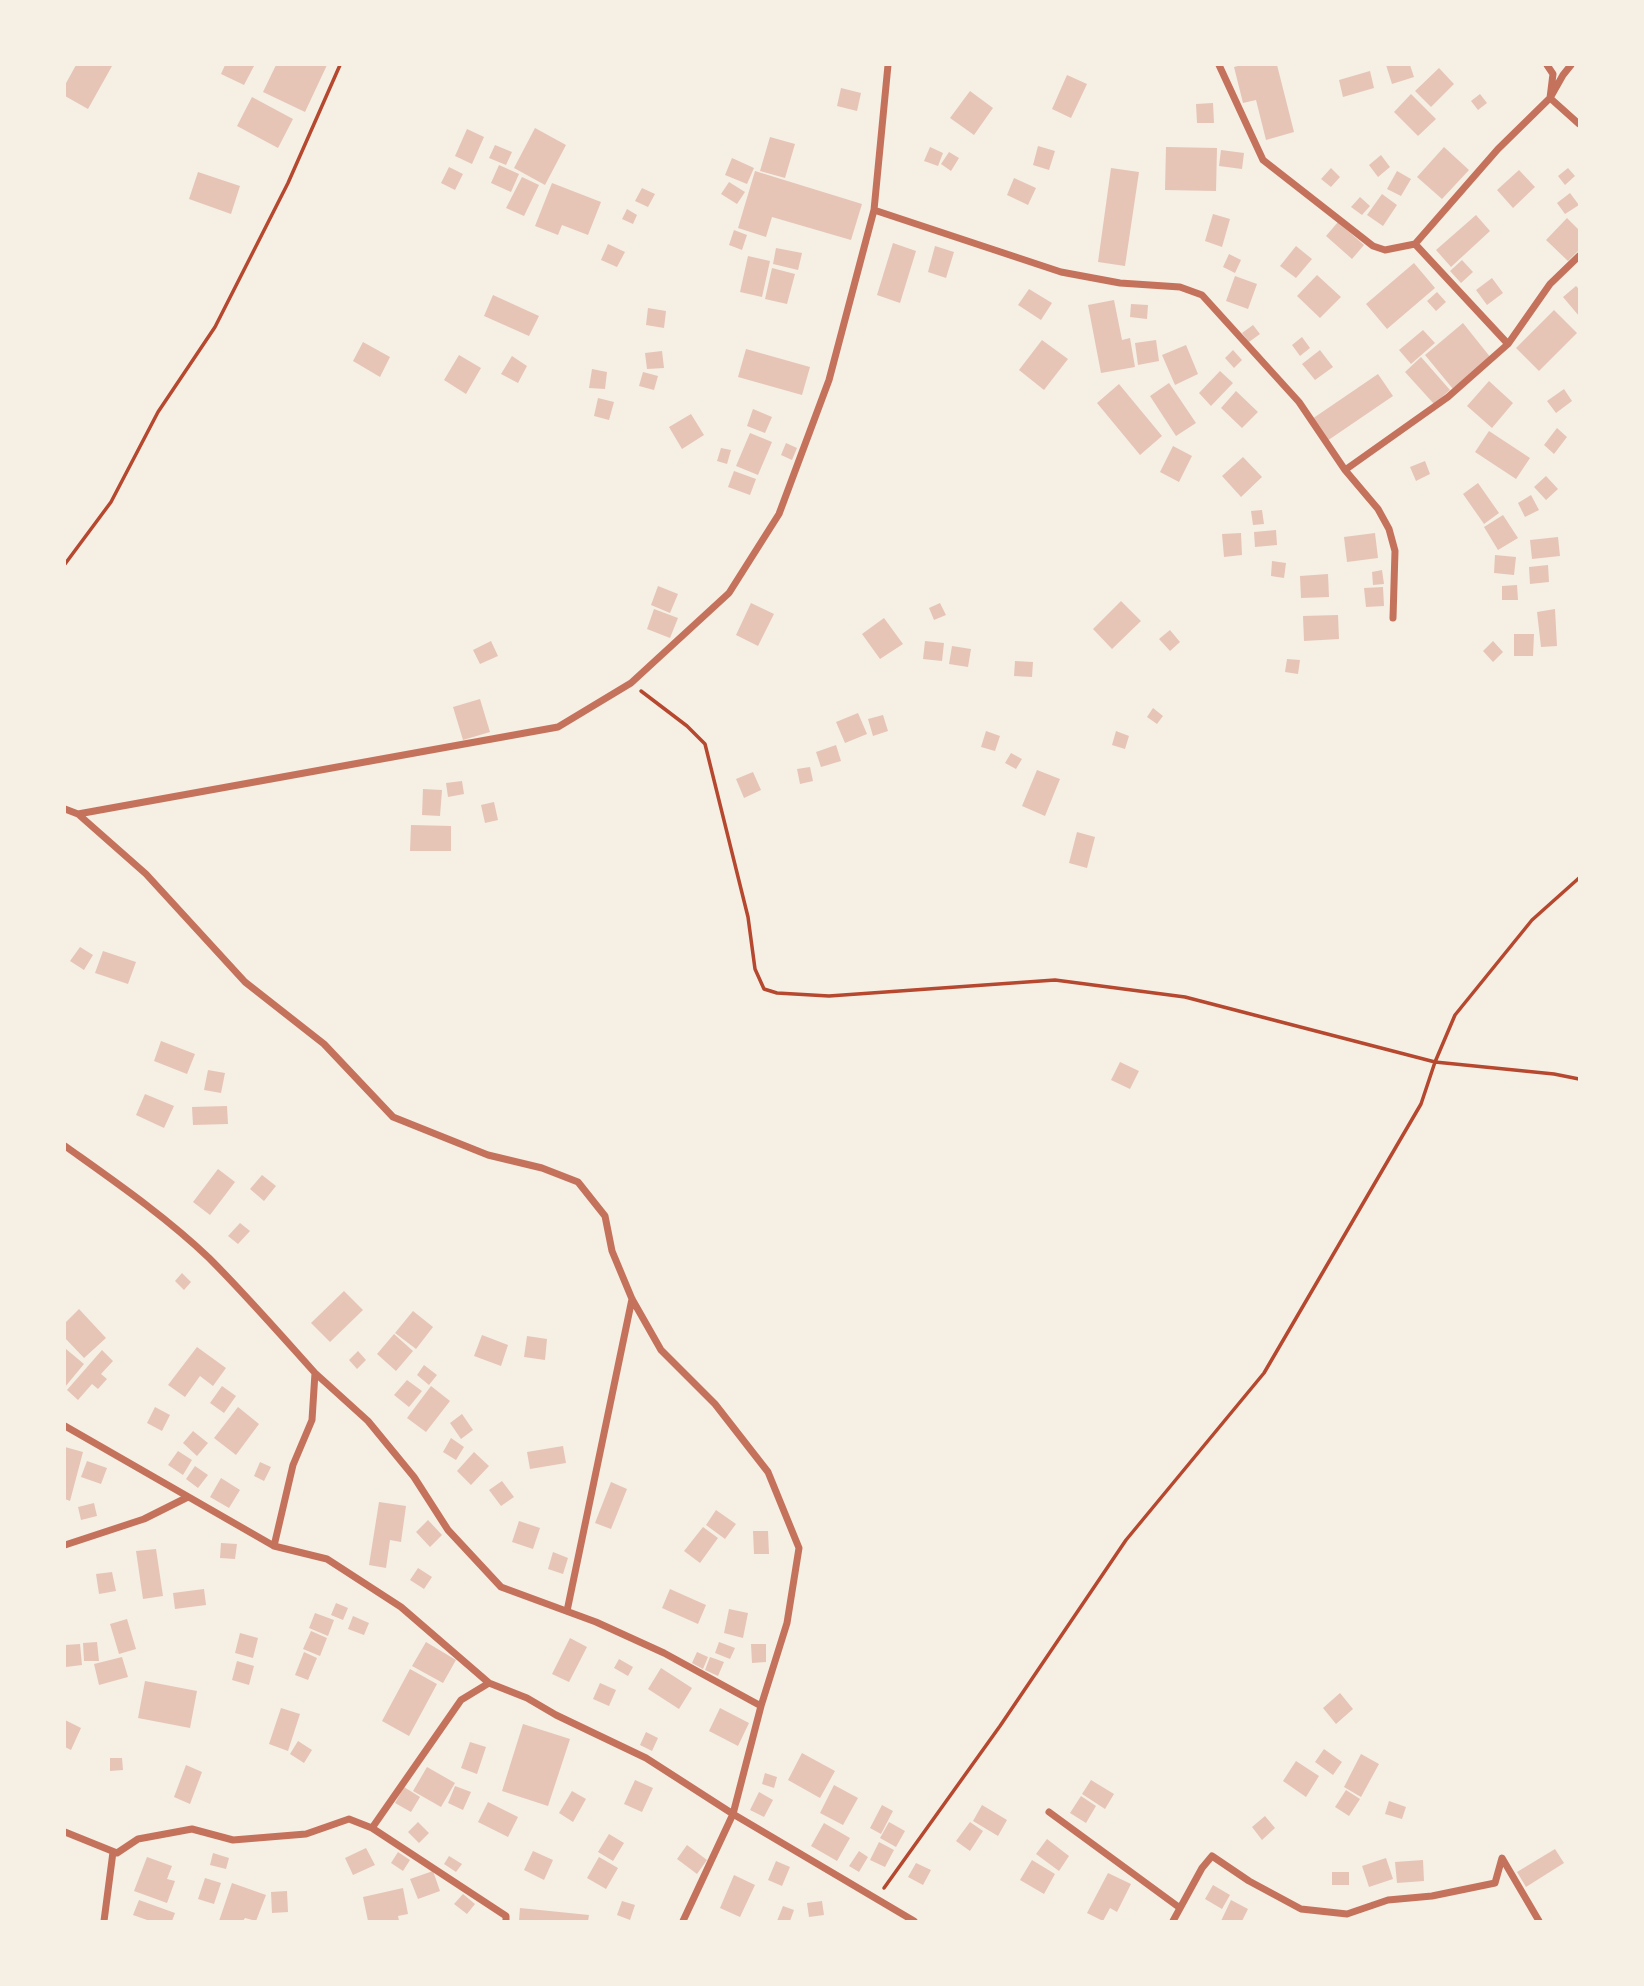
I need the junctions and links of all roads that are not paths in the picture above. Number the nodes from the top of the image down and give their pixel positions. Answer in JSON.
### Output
{"nodes":[{"id":1,"x":888,"y":65,"type":"edge"},
{"id":2,"x":1219,"y":65,"type":"edge"},
{"id":3,"x":1547,"y":65,"type":"edge"},
{"id":4,"x":1571,"y":65,"type":"edge"},
{"id":5,"x":1550,"y":98,"type":"junction"},
{"id":6,"x":1579,"y":124,"type":"edge"},
{"id":7,"x":874,"y":210,"type":"junction"},
{"id":8,"x":1415,"y":244,"type":"junction"},
{"id":9,"x":1579,"y":257,"type":"edge"},
{"id":10,"x":1508,"y":344,"type":"junction"},
{"id":11,"x":1345,"y":470,"type":"junction"},
{"id":12,"x":1393,"y":618,"type":"dead end"},
{"id":13,"x":65,"y":809,"type":"edge"},
{"id":14,"x":78,"y":814,"type":"junction"},
{"id":15,"x":65,"y":1146,"type":"edge"},
{"id":16,"x":632,"y":1299,"type":"junction"},
{"id":17,"x":315,"y":1373,"type":"junction"},
{"id":18,"x":65,"y":1426,"type":"edge"},
{"id":19,"x":188,"y":1497,"type":"junction"},
{"id":20,"x":65,"y":1545,"type":"edge"},
{"id":21,"x":274,"y":1546,"type":"junction"},
{"id":22,"x":566,"y":1611,"type":"junction"},
{"id":23,"x":489,"y":1683,"type":"junction"},
{"id":24,"x":761,"y":1706,"type":"junction"},
{"id":25,"x":1049,"y":1812,"type":"dead end"},
{"id":26,"x":733,"y":1814,"type":"junction"},
{"id":27,"x":372,"y":1828,"type":"junction"},
{"id":28,"x":65,"y":1832,"type":"edge"},
{"id":29,"x":117,"y":1853,"type":"junction"},
{"id":30,"x":1180,"y":1908,"type":"junction"},
{"id":31,"x":104,"y":1921,"type":"edge"},
{"id":32,"x":506,"y":1921,"type":"edge"},
{"id":33,"x":683,"y":1921,"type":"edge"},
{"id":34,"x":914,"y":1921,"type":"edge"},
{"id":35,"x":1173,"y":1921,"type":"edge"},
{"id":36,"x":1539,"y":1921,"type":"edge"}],
"edges":[{"from":1,"to":7,"type":"street"},
{"from":2,"to":8,"type":"street"},
{"from":3,"to":5,"type":"street"},
{"from":4,"to":5,"type":"street"},
{"from":5,"to":6,"type":"street"},
{"from":5,"to":8,"type":"street"},
{"from":7,"to":11,"type":"street"},
{"from":7,"to":14,"type":"street"},
{"from":8,"to":10,"type":"street"},
{"from":9,"to":10,"type":"street"},
{"from":10,"to":11,"type":"street"},
{"from":11,"to":12,"type":"street"},
{"from":13,"to":14,"type":"street"},
{"from":14,"to":16,"type":"street"},
{"from":15,"to":17,"type":"street"},
{"from":16,"to":22,"type":"street"},
{"from":16,"to":24,"type":"street"},
{"from":17,"to":21,"type":"street"},
{"from":17,"to":22,"type":"street"},
{"from":18,"to":19,"type":"street"},
{"from":19,"to":20,"type":"street"},
{"from":19,"to":21,"type":"street"},
{"from":21,"to":23,"type":"street"},
{"from":22,"to":24,"type":"street"},
{"from":23,"to":26,"type":"street"},
{"from":23,"to":27,"type":"street"},
{"from":24,"to":26,"type":"street"},
{"from":25,"to":30,"type":"street"},
{"from":26,"to":33,"type":"street"},
{"from":26,"to":34,"type":"street"},
{"from":27,"to":29,"type":"street"},
{"from":27,"to":32,"type":"street"},
{"from":28,"to":29,"type":"street"},
{"from":29,"to":31,"type":"street"},
{"from":30,"to":35,"type":"street"},
{"from":30,"to":36,"type":"street"}]}
